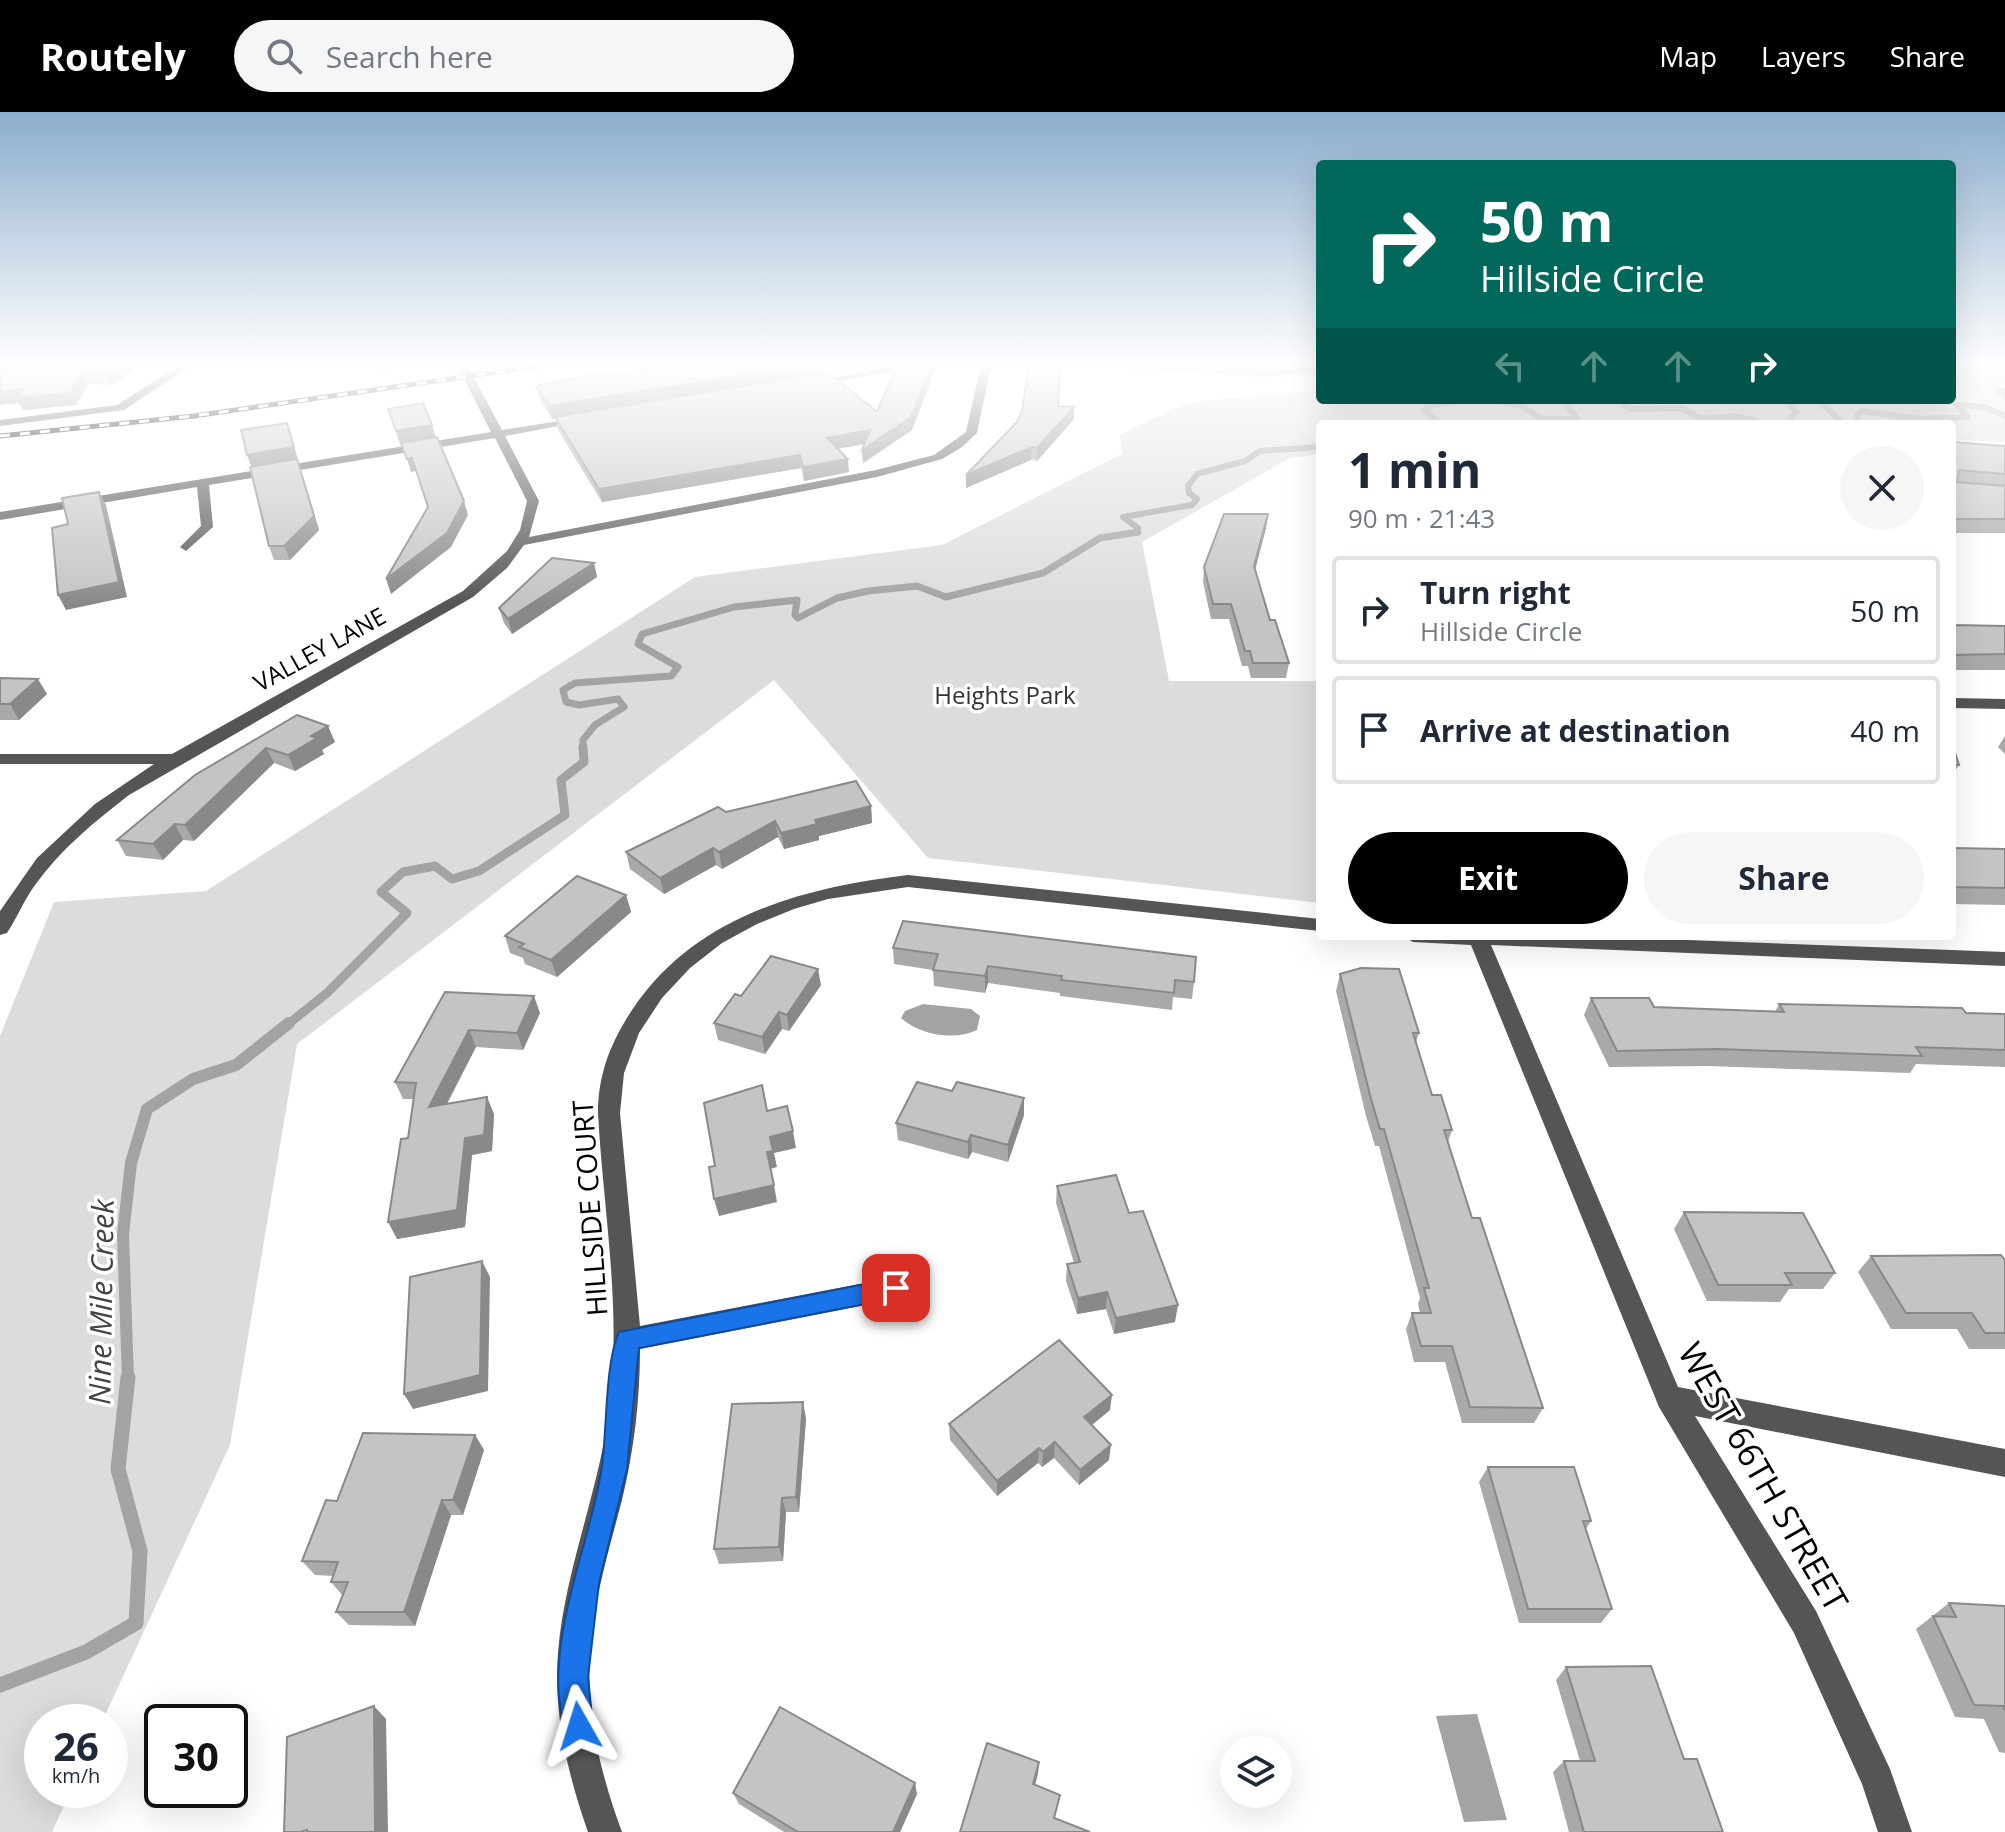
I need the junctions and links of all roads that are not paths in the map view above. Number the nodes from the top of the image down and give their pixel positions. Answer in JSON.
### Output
{"nodes":[{"id":1,"x":434,"y":445,"type":"edge"},
{"id":2,"x":504,"y":445,"type":"edge"},
{"id":3,"x":954,"y":445,"type":"edge"},
{"id":4,"x":203,"y":482,"type":"junction"},
{"id":5,"x":0,"y":516,"type":"edge"},
{"id":6,"x":522,"y":542,"type":"junction"},
{"id":7,"x":186,"y":547,"type":"dead end"},
{"id":8,"x":1956,"y":703,"type":"edge"},
{"id":9,"x":2005,"y":704,"type":"edge"},
{"id":10,"x":0,"y":759,"type":"edge"},
{"id":11,"x":175,"y":759,"type":"junction"},
{"id":12,"x":1316,"y":925,"type":"edge"},
{"id":13,"x":0,"y":929,"type":"edge"},
{"id":14,"x":1479,"y":940,"type":"edge"},
{"id":15,"x":1528,"y":940,"type":"edge"},
{"id":16,"x":2005,"y":959,"type":"edge"},
{"id":17,"x":896,"y":1288,"type":"dead end"},
{"id":18,"x":627,"y":1340,"type":"junction"},
{"id":19,"x":1669,"y":1398,"type":"junction"},
{"id":20,"x":2005,"y":1463,"type":"edge"},
{"id":21,"x":605,"y":1832,"type":"edge"},
{"id":22,"x":1895,"y":1832,"type":"edge"}],
"edges":[{"from":1,"to":4,"type":"street"},
{"from":2,"to":6,"type":"street","name":"VALLEY LANE"},
{"from":3,"to":6,"type":"street"},
{"from":4,"to":5,"type":"street"},
{"from":4,"to":7,"type":"street"},
{"from":6,"to":11,"type":"street","name":"VALLEY LANE"},
{"from":8,"to":9,"type":"street"},
{"from":10,"to":11,"type":"street"},
{"from":11,"to":13,"type":"street","name":"VALLEY LANE"},
{"from":12,"to":18,"type":"street","name":"HILLSIDE COURT"},
{"from":14,"to":19,"type":"street","name":"WEST 66TH STREET"},
{"from":15,"to":16,"type":"street"},
{"from":17,"to":18,"type":"street"},
{"from":18,"to":21,"type":"street","name":"HILLSIDE COURT"},
{"from":19,"to":20,"type":"street"},
{"from":19,"to":22,"type":"street","name":"WEST 66TH STREET"}]}
